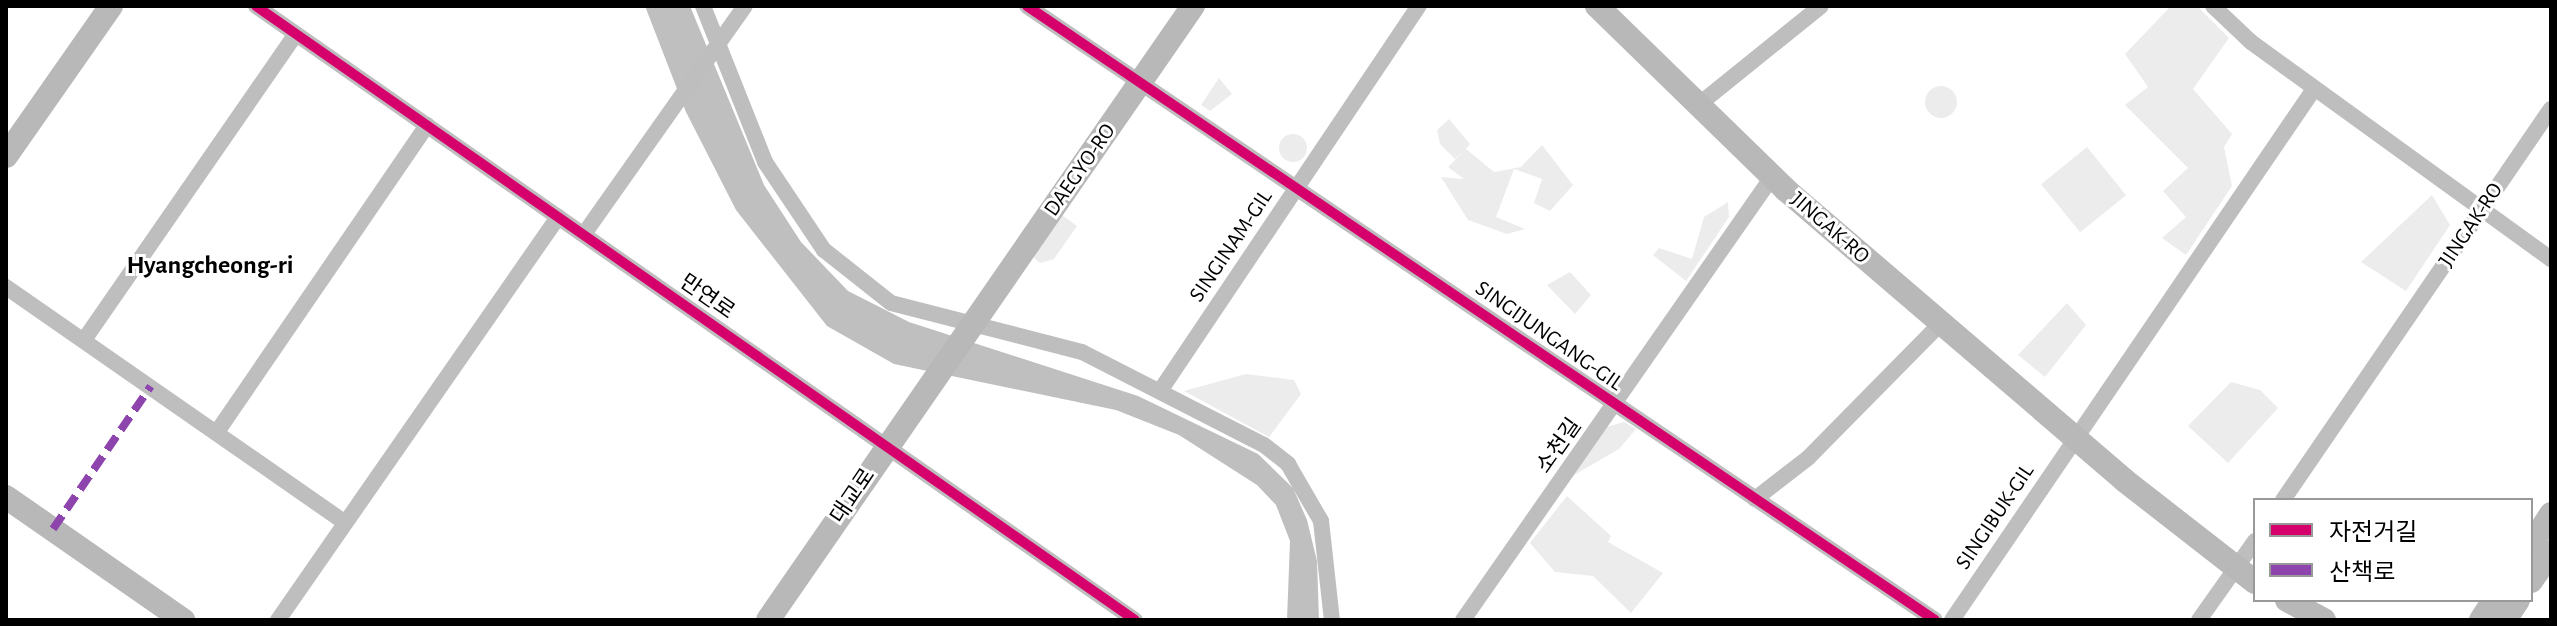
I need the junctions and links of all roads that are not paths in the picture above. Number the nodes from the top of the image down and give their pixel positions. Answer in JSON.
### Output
{"nodes":[{"id":1,"x":111,"y":6,"type":"edge"},
{"id":2,"x":256,"y":6,"type":"edge"},
{"id":3,"x":703,"y":6,"type":"edge"},
{"id":4,"x":745,"y":6,"type":"edge"},
{"id":5,"x":1027,"y":6,"type":"edge"},
{"id":6,"x":1193,"y":6,"type":"edge"},
{"id":7,"x":1419,"y":6,"type":"edge"},
{"id":8,"x":1597,"y":6,"type":"edge"},
{"id":9,"x":1821,"y":6,"type":"edge"},
{"id":10,"x":2213,"y":6,"type":"edge"},
{"id":11,"x":296,"y":34,"type":"junction"},
{"id":12,"x":715,"y":47,"type":"junction"},
{"id":13,"x":1142,"y":83,"type":"junction"},
{"id":14,"x":2314,"y":89,"type":"junction"},
{"id":15,"x":1697,"y":106,"type":"junction"},
{"id":16,"x":2551,"y":109,"type":"edge"},
{"id":17,"x":427,"y":125,"type":"junction"},
{"id":18,"x":6,"y":156,"type":"edge"},
{"id":19,"x":1772,"y":177,"type":"junction"},
{"id":20,"x":1296,"y":188,"type":"junction"},
{"id":21,"x":2481,"y":211,"type":"junction"},
{"id":22,"x":558,"y":217,"type":"junction"},
{"id":23,"x":584,"y":234,"type":"junction"},
{"id":24,"x":2551,"y":259,"type":"edge"},
{"id":25,"x":6,"y":287,"type":"edge"},
{"id":26,"x":1940,"y":324,"type":"junction"},
{"id":27,"x":970,"y":327,"type":"junction"},
{"id":28,"x":84,"y":340,"type":"junction"},
{"id":29,"x":1160,"y":391,"type":"junction"},
{"id":30,"x":1612,"y":405,"type":"junction"},
{"id":31,"x":217,"y":432,"type":"junction"},
{"id":32,"x":2075,"y":438,"type":"junction"},
{"id":33,"x":886,"y":448,"type":"junction"},
{"id":34,"x":6,"y":497,"type":"edge"},
{"id":35,"x":2284,"y":498,"type":"edge"},
{"id":36,"x":1755,"y":499,"type":"junction"},
{"id":37,"x":2551,"y":514,"type":"edge"},
{"id":38,"x":345,"y":523,"type":"junction"},
{"id":39,"x":2533,"y":542,"type":"edge"},
{"id":40,"x":2253,"y":548,"type":"edge"},
{"id":41,"x":2551,"y":552,"type":"edge"},
{"id":42,"x":2245,"y":577,"type":"edge"},
{"id":43,"x":2533,"y":578,"type":"edge"},
{"id":44,"x":2291,"y":602,"type":"edge"},
{"id":45,"x":2493,"y":602,"type":"edge"},
{"id":46,"x":2517,"y":602,"type":"edge"},
{"id":47,"x":183,"y":620,"type":"edge"},
{"id":48,"x":278,"y":620,"type":"edge"},
{"id":49,"x":768,"y":620,"type":"edge"},
{"id":50,"x":1135,"y":620,"type":"edge"},
{"id":51,"x":1332,"y":620,"type":"edge"},
{"id":52,"x":1463,"y":620,"type":"edge"},
{"id":53,"x":1935,"y":620,"type":"edge"},
{"id":54,"x":1952,"y":620,"type":"edge"},
{"id":55,"x":2199,"y":620,"type":"edge"},
{"id":56,"x":2324,"y":620,"type":"edge"},
{"id":57,"x":2481,"y":620,"type":"edge"},
{"id":58,"x":2505,"y":620,"type":"edge"}],
"edges":[{"from":1,"to":18,"type":"street"},
{"from":2,"to":11,"type":"street","name":"만연로"},
{"from":3,"to":12,"type":"street"},
{"from":4,"to":12,"type":"street"},
{"from":5,"to":13,"type":"street","name":"SINGIJUNGANG-GIL"},
{"from":6,"to":13,"type":"street","name":"DAEGYO-RO"},
{"from":7,"to":20,"type":"street","name":"SINGINAM-GIL"},
{"from":8,"to":15,"type":"street","name":"JINGAK-RO"},
{"from":9,"to":15,"type":"street"},
{"from":10,"to":14,"type":"street"},
{"from":11,"to":17,"type":"street","name":"만연로"},
{"from":11,"to":28,"type":"street"},
{"from":12,"to":23,"type":"street"},
{"from":12,"to":27,"type":"street"},
{"from":13,"to":20,"type":"street","name":"SINGIJUNGANG-GIL"},
{"from":13,"to":27,"type":"street","name":"DAEGYO-RO"},
{"from":14,"to":21,"type":"street"},
{"from":14,"to":32,"type":"street"},
{"from":15,"to":19,"type":"street","name":"JINGAK-RO"},
{"from":16,"to":21,"type":"street","name":"JINGAK-RO"},
{"from":17,"to":22,"type":"street","name":"만연로"},
{"from":17,"to":31,"type":"street"},
{"from":19,"to":26,"type":"street","name":"JINGAK-RO"},
{"from":19,"to":30,"type":"street","name":"소천길"},
{"from":20,"to":29,"type":"street","name":"SINGINAM-GIL"},
{"from":20,"to":30,"type":"street","name":"SINGIJUNGANG-GIL"},
{"from":21,"to":24,"type":"street"},
{"from":21,"to":35,"type":"street","name":"JINGAK-RO"},
{"from":22,"to":23,"type":"street","name":"만연로"},
{"from":22,"to":38,"type":"street"},
{"from":23,"to":33,"type":"street","name":"만연로"},
{"from":25,"to":28,"type":"street"},
{"from":26,"to":32,"type":"street","name":"JINGAK-RO"},
{"from":26,"to":36,"type":"street"},
{"from":27,"to":29,"type":"street"},
{"from":27,"to":33,"type":"street","name":"대교로"},
{"from":28,"to":31,"type":"street"},
{"from":29,"to":51,"type":"street"},
{"from":30,"to":36,"type":"street","name":"SINGIJUNGANG-GIL"},
{"from":30,"to":52,"type":"street","name":"소천길"},
{"from":31,"to":38,"type":"street"},
{"from":32,"to":42,"type":"street","name":"JINGAK-RO"},
{"from":32,"to":54,"type":"street","name":"SINGIBUK-GIL"},
{"from":33,"to":49,"type":"street","name":"대교로"},
{"from":33,"to":50,"type":"street","name":"만연로"},
{"from":34,"to":47,"type":"street"},
{"from":36,"to":53,"type":"street","name":"SINGIJUNGANG-GIL"},
{"from":37,"to":39,"type":"street"},
{"from":38,"to":48,"type":"street"},
{"from":40,"to":42,"type":"street"},
{"from":41,"to":43,"type":"street"},
{"from":42,"to":55,"type":"street"},
{"from":44,"to":56,"type":"street"},
{"from":45,"to":57,"type":"street"},
{"from":46,"to":58,"type":"street"}]}
